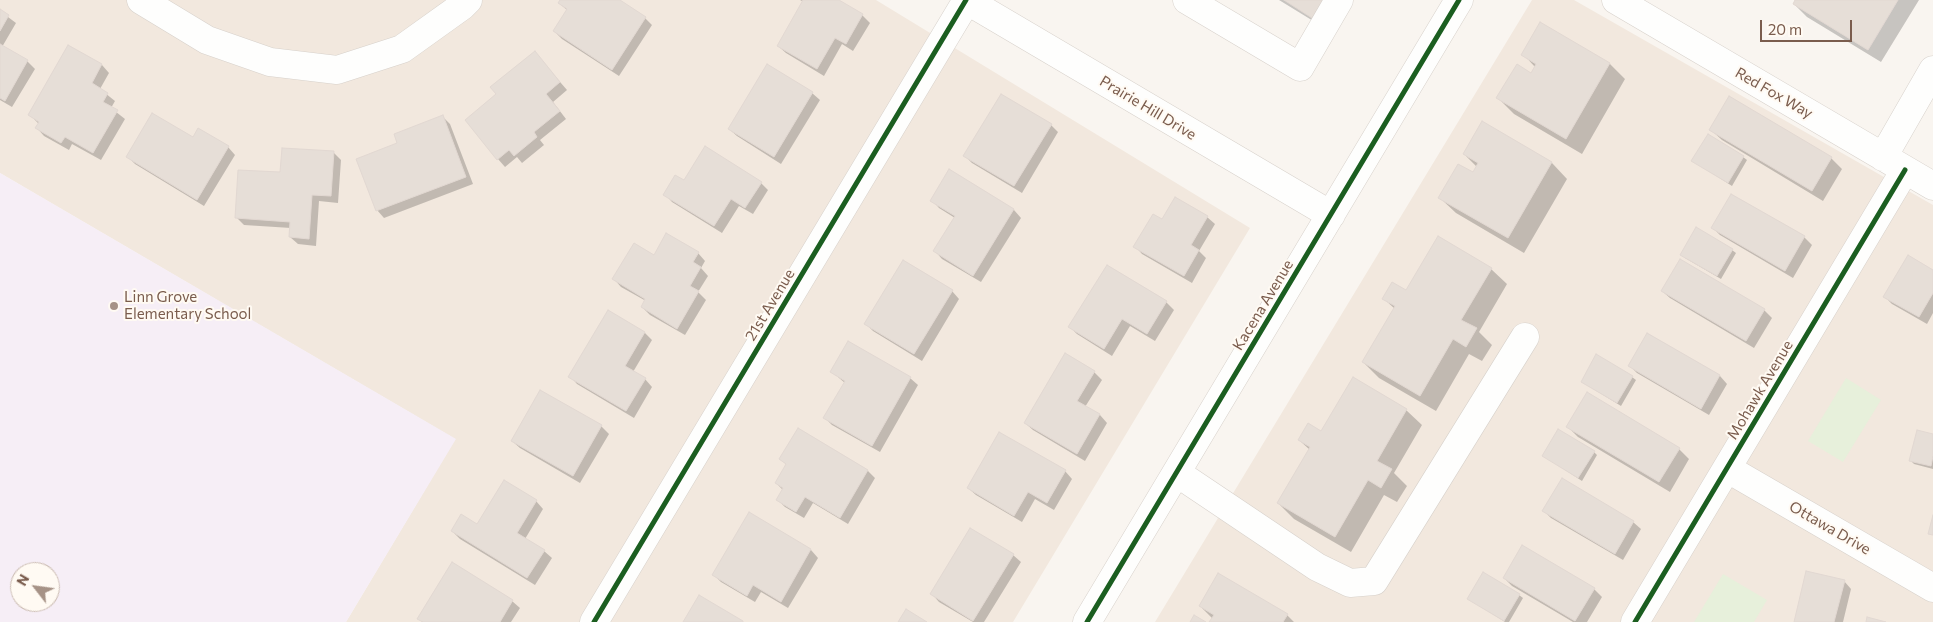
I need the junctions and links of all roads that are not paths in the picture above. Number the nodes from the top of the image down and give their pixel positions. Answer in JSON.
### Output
{"nodes":[{"id":1,"x":141,"y":0,"type":"edge"},
{"id":2,"x":468,"y":0,"type":"edge"},
{"id":3,"x":966,"y":0,"type":"edge"},
{"id":4,"x":1187,"y":0,"type":"edge"},
{"id":5,"x":1339,"y":0,"type":"edge"},
{"id":6,"x":1459,"y":0,"type":"edge"},
{"id":7,"x":1616,"y":0,"type":"edge"},
{"id":8,"x":1933,"y":70,"type":"edge"},
{"id":9,"x":1894,"y":164,"type":"junction"},
{"id":10,"x":1933,"y":186,"type":"edge"},
{"id":11,"x":1331,"y":216,"type":"junction"},
{"id":12,"x":1525,"y":337,"type":"dead end"},
{"id":13,"x":1728,"y":469,"type":"junction"},
{"id":14,"x":1177,"y":473,"type":"junction"},
{"id":15,"x":1933,"y":588,"type":"edge"},
{"id":16,"x":594,"y":622,"type":"edge"},
{"id":17,"x":1088,"y":622,"type":"edge"},
{"id":18,"x":1636,"y":622,"type":"edge"}],
"edges":[{"from":1,"to":2,"type":"street"},
{"from":3,"to":11,"type":"street","name":"Prairie Hill Drive"},
{"from":3,"to":16,"type":"street","name":"21st Avenue"},
{"from":4,"to":5,"type":"street"},
{"from":6,"to":11,"type":"street","name":"Kacena Avenue"},
{"from":7,"to":9,"type":"street","name":"Red Fox Way"},
{"from":8,"to":9,"type":"street","name":"Mohawk Avenue"},
{"from":9,"to":10,"type":"street","name":"Red Fox Way"},
{"from":9,"to":13,"type":"street","name":"Mohawk Avenue"},
{"from":11,"to":14,"type":"street","name":"Kacena Avenue"},
{"from":12,"to":14,"type":"street"},
{"from":13,"to":15,"type":"street","name":"Ottawa Drive"},
{"from":13,"to":18,"type":"street","name":"Mohawk Avenue"},
{"from":14,"to":17,"type":"street","name":"Kacena Avenue"}]}
